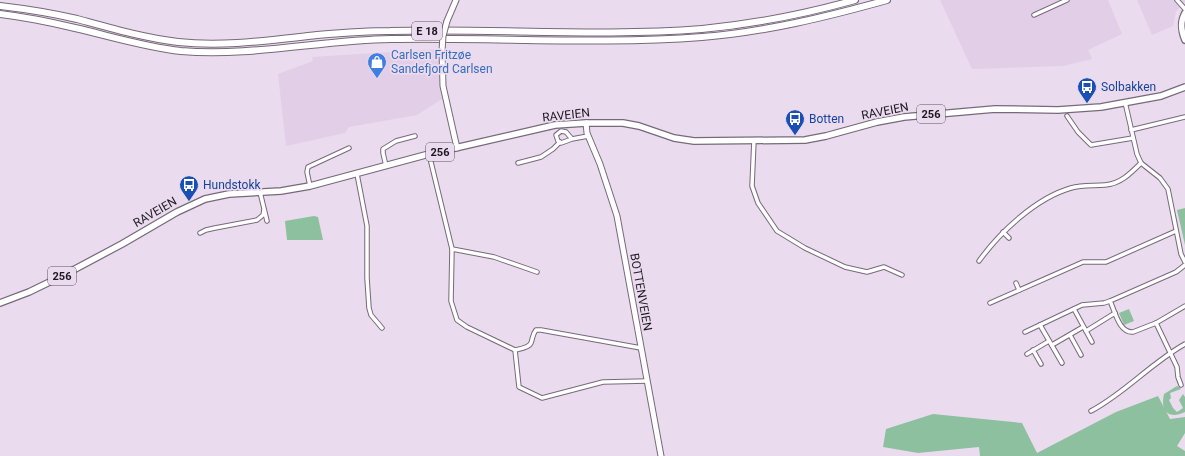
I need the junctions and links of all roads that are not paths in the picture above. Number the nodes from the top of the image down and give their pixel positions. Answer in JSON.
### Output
{"nodes":[{"id":1,"x":456,"y":0,"type":"edge"},
{"id":2,"x":855,"y":0,"type":"edge"},
{"id":3,"x":887,"y":0,"type":"edge"},
{"id":4,"x":1067,"y":0,"type":"edge"},
{"id":5,"x":1177,"y":0,"type":"edge"},
{"id":6,"x":0,"y":6,"type":"edge"},
{"id":7,"x":1185,"y":9,"type":"edge"},
{"id":8,"x":1185,"y":12,"type":"edge"},
{"id":9,"x":0,"y":14,"type":"edge"},
{"id":10,"x":1034,"y":14,"type":"dead end"},
{"id":11,"x":1185,"y":40,"type":"edge"},
{"id":12,"x":1185,"y":87,"type":"edge"},
{"id":13,"x":1124,"y":102,"type":"junction"},
{"id":14,"x":1067,"y":116,"type":"dead end"},
{"id":15,"x":1185,"y":117,"type":"edge"},
{"id":16,"x":586,"y":123,"type":"junction"},
{"id":17,"x":1131,"y":130,"type":"junction"},
{"id":18,"x":415,"y":136,"type":"dead end"},
{"id":19,"x":588,"y":136,"type":"junction"},
{"id":20,"x":1132,"y":138,"type":"junction"},
{"id":21,"x":572,"y":139,"type":"junction"},
{"id":22,"x":754,"y":140,"type":"junction"},
{"id":23,"x":560,"y":142,"type":"junction"},
{"id":24,"x":349,"y":148,"type":"dead end"},
{"id":25,"x":457,"y":148,"type":"junction"},
{"id":26,"x":429,"y":154,"type":"junction"},
{"id":27,"x":518,"y":163,"type":"dead end"},
{"id":28,"x":1141,"y":163,"type":"junction"},
{"id":29,"x":386,"y":166,"type":"junction"},
{"id":30,"x":356,"y":174,"type":"junction"},
{"id":31,"x":310,"y":186,"type":"junction"},
{"id":32,"x":260,"y":192,"type":"junction"},
{"id":33,"x":264,"y":210,"type":"junction"},
{"id":34,"x":267,"y":220,"type":"dead end"},
{"id":35,"x":1176,"y":231,"type":"junction"},
{"id":36,"x":1003,"y":232,"type":"junction"},
{"id":37,"x":200,"y":233,"type":"dead end"},
{"id":38,"x":1009,"y":238,"type":"dead end"},
{"id":39,"x":452,"y":249,"type":"junction"},
{"id":40,"x":978,"y":261,"type":"dead end"},
{"id":41,"x":1185,"y":264,"type":"edge"},
{"id":42,"x":537,"y":272,"type":"dead end"},
{"id":43,"x":902,"y":275,"type":"dead end"},
{"id":44,"x":1016,"y":283,"type":"dead end"},
{"id":45,"x":1019,"y":290,"type":"junction"},
{"id":46,"x":1110,"y":301,"type":"junction"},
{"id":47,"x":0,"y":303,"type":"edge"},
{"id":48,"x":990,"y":303,"type":"dead end"},
{"id":49,"x":1185,"y":306,"type":"edge"},
{"id":50,"x":1074,"y":309,"type":"junction"},
{"id":51,"x":1115,"y":313,"type":"junction"},
{"id":52,"x":1156,"y":322,"type":"junction"},
{"id":53,"x":1040,"y":325,"type":"junction"},
{"id":54,"x":1083,"y":327,"type":"junction"},
{"id":55,"x":382,"y":328,"type":"dead end"},
{"id":56,"x":1086,"y":331,"type":"junction"},
{"id":57,"x":1025,"y":332,"type":"dead end"},
{"id":58,"x":1070,"y":335,"type":"junction"},
{"id":59,"x":1049,"y":341,"type":"junction"},
{"id":60,"x":1092,"y":342,"type":"dead end"},
{"id":61,"x":1185,"y":344,"type":"edge"},
{"id":62,"x":1052,"y":345,"type":"junction"},
{"id":63,"x":642,"y":348,"type":"junction"},
{"id":64,"x":515,"y":350,"type":"junction"},
{"id":65,"x":1033,"y":350,"type":"junction"},
{"id":66,"x":1170,"y":352,"type":"junction"},
{"id":67,"x":1027,"y":354,"type":"dead end"},
{"id":68,"x":1081,"y":355,"type":"dead end"},
{"id":69,"x":1062,"y":363,"type":"dead end"},
{"id":70,"x":1041,"y":364,"type":"dead end"},
{"id":71,"x":647,"y":381,"type":"junction"},
{"id":72,"x":1182,"y":385,"type":"dead end"},
{"id":73,"x":1091,"y":411,"type":"dead end"},
{"id":74,"x":661,"y":456,"type":"edge"}],
"edges":[{"from":1,"to":25,"type":"main road","bridge":true},
{"from":2,"to":6,"type":"highway","number":"E 18"},
{"from":3,"to":9,"type":"highway","number":"E 18"},
{"from":4,"to":10,"type":"street"},
{"from":5,"to":7,"type":"street"},
{"from":8,"to":11,"type":"main road"},
{"from":12,"to":13,"type":"main road","name":"RAVEIEN","number":"256"},
{"from":13,"to":17,"type":"street"},
{"from":13,"to":22,"type":"main road","name":"RAVEIEN","number":"256"},
{"from":14,"to":20,"type":"street"},
{"from":15,"to":17,"type":"street"},
{"from":16,"to":19,"type":"main road","name":"BOTTENVEIEN"},
{"from":16,"to":22,"type":"main road","name":"RAVEIEN","number":"256"},
{"from":16,"to":25,"type":"main road","name":"RAVEIEN","number":"256"},
{"from":17,"to":20,"type":"street"},
{"from":18,"to":29,"type":"street"},
{"from":19,"to":21,"type":"street"},
{"from":19,"to":63,"type":"main road","name":"BOTTENVEIEN"},
{"from":20,"to":28,"type":"street"},
{"from":21,"to":23,"type":"street"},
{"from":21,"to":23,"type":"street"},
{"from":22,"to":43,"type":"street"},
{"from":23,"to":27,"type":"street"},
{"from":24,"to":31,"type":"street"},
{"from":25,"to":26,"type":"main road","name":"RAVEIEN","number":"256"},
{"from":26,"to":29,"type":"main road","name":"RAVEIEN","number":"256"},
{"from":26,"to":39,"type":"street"},
{"from":28,"to":35,"type":"street"},
{"from":28,"to":36,"type":"street"},
{"from":29,"to":30,"type":"main road","name":"RAVEIEN","number":"256"},
{"from":30,"to":31,"type":"main road","name":"RAVEIEN","number":"256"},
{"from":30,"to":55,"type":"street"},
{"from":31,"to":32,"type":"main road","name":"RAVEIEN","number":"256"},
{"from":32,"to":33,"type":"street"},
{"from":32,"to":47,"type":"main road","name":"RAVEIEN","number":"256"},
{"from":33,"to":34,"type":"street"},
{"from":33,"to":37,"type":"street"},
{"from":35,"to":41,"type":"street"},
{"from":35,"to":45,"type":"street"},
{"from":36,"to":38,"type":"street"},
{"from":36,"to":40,"type":"street"},
{"from":39,"to":42,"type":"street"},
{"from":39,"to":64,"type":"street"},
{"from":41,"to":46,"type":"street"},
{"from":44,"to":45,"type":"street"},
{"from":45,"to":48,"type":"street"},
{"from":46,"to":50,"type":"street"},
{"from":46,"to":51,"type":"street"},
{"from":49,"to":52,"type":"street"},
{"from":50,"to":53,"type":"street"},
{"from":50,"to":54,"type":"street"},
{"from":51,"to":52,"type":"street"},
{"from":51,"to":56,"type":"street"},
{"from":52,"to":66,"type":"street"},
{"from":53,"to":57,"type":"street"},
{"from":53,"to":59,"type":"street"},
{"from":54,"to":56,"type":"street"},
{"from":54,"to":58,"type":"street"},
{"from":56,"to":60,"type":"street"},
{"from":58,"to":62,"type":"street"},
{"from":58,"to":68,"type":"street"},
{"from":59,"to":62,"type":"street"},
{"from":59,"to":65,"type":"street"},
{"from":61,"to":66,"type":"street"},
{"from":62,"to":69,"type":"street"},
{"from":63,"to":64,"type":"street"},
{"from":63,"to":71,"type":"main road","name":"BOTTENVEIEN"},
{"from":64,"to":71,"type":"street"},
{"from":65,"to":67,"type":"street"},
{"from":65,"to":70,"type":"street"},
{"from":66,"to":72,"type":"street"},
{"from":66,"to":73,"type":"street"},
{"from":71,"to":74,"type":"main road","name":"BOTTENVEIEN"}]}
